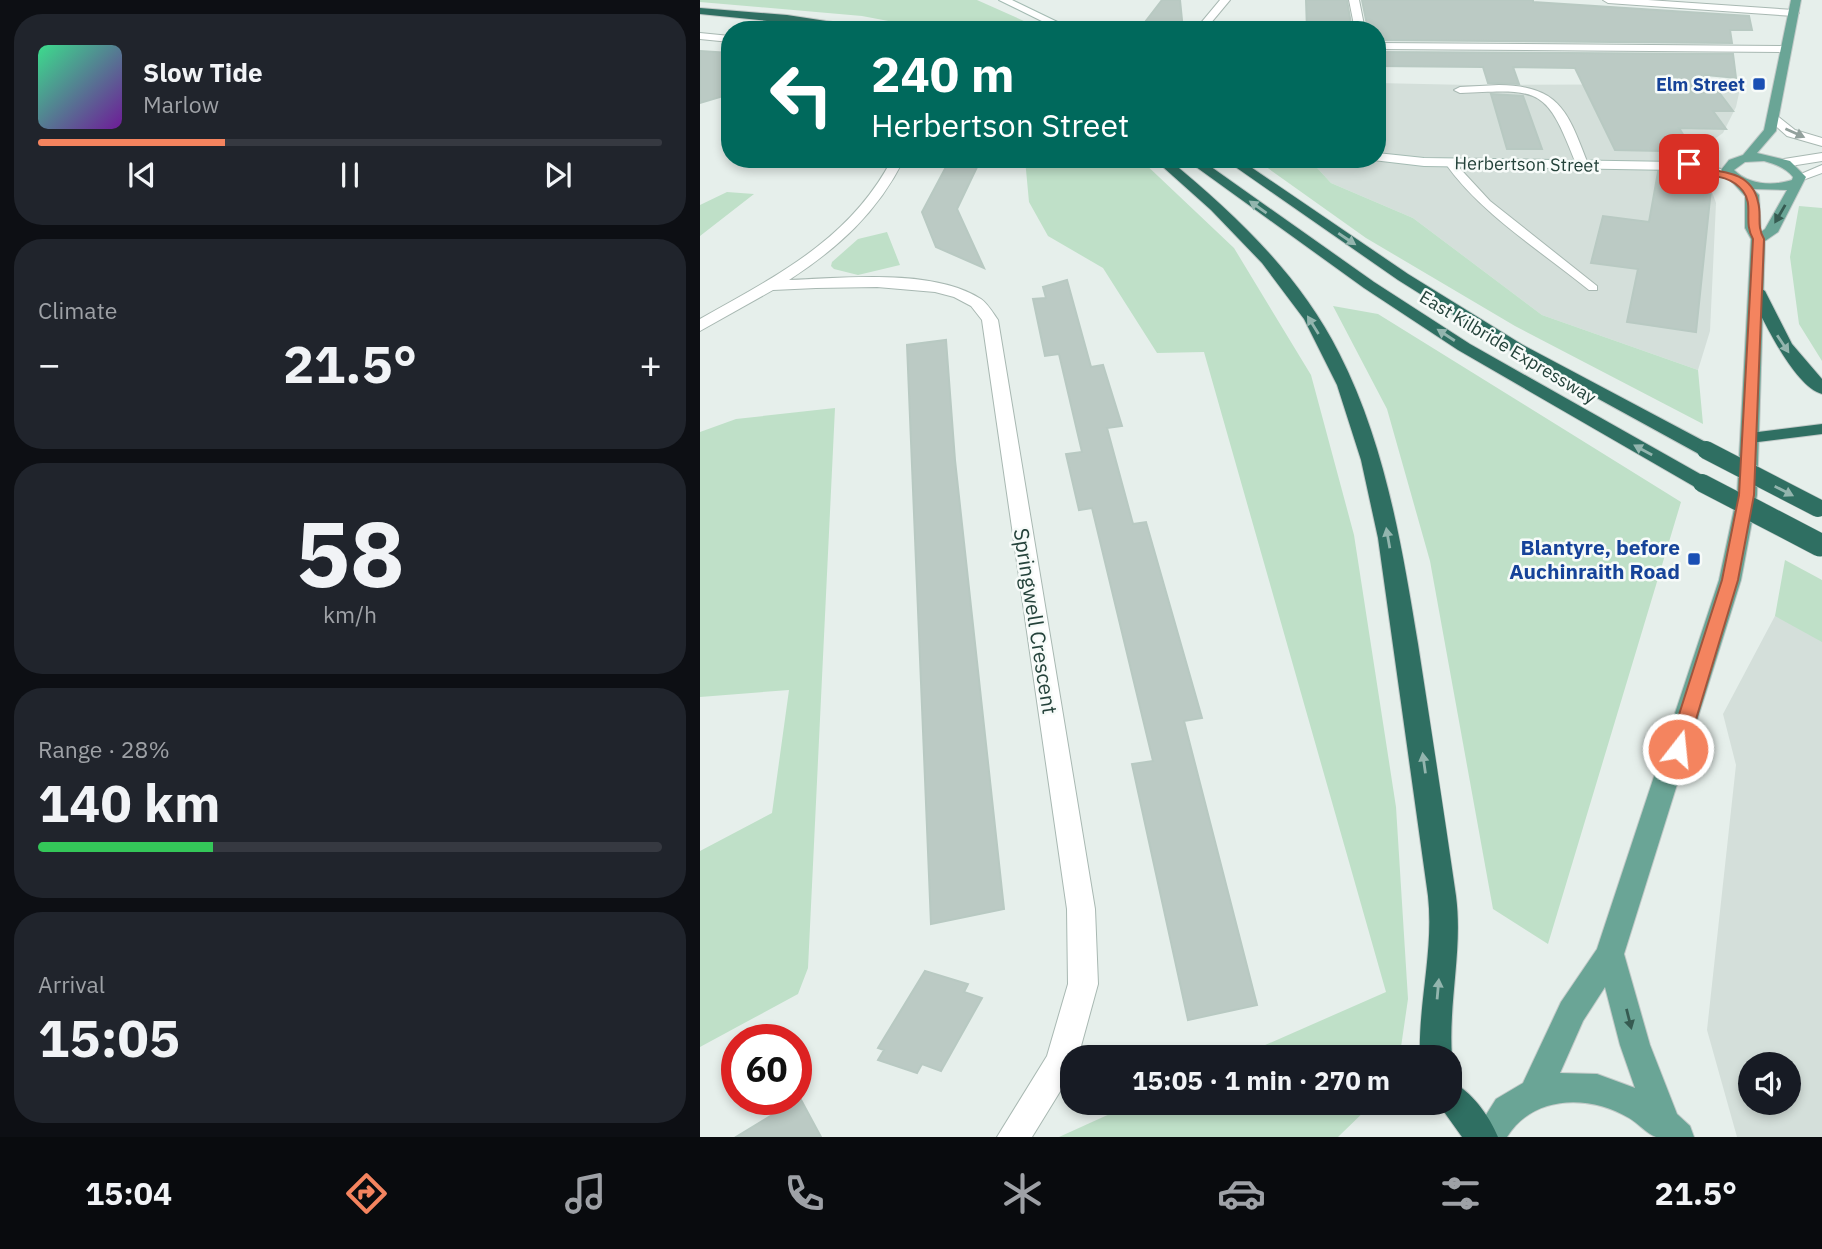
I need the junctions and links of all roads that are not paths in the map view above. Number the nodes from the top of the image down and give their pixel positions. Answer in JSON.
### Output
{"nodes":[{"id":1,"x":1004,"y":0,"type":"edge"},
{"id":2,"x":1225,"y":0,"type":"edge"},
{"id":3,"x":1354,"y":0,"type":"edge"},
{"id":4,"x":1608,"y":0,"type":"edge"},
{"id":5,"x":1796,"y":0,"type":"edge"},
{"id":6,"x":1664,"y":1,"type":"edge"},
{"id":7,"x":700,"y":11,"type":"edge"},
{"id":8,"x":1794,"y":13,"type":"junction"},
{"id":9,"x":700,"y":19,"type":"edge"},
{"id":10,"x":721,"y":21,"type":"edge"},
{"id":11,"x":810,"y":21,"type":"edge"},
{"id":12,"x":1050,"y":21,"type":"edge"},
{"id":13,"x":1207,"y":21,"type":"edge"},
{"id":14,"x":1358,"y":21,"type":"edge"},
{"id":15,"x":700,"y":36,"type":"edge"},
{"id":16,"x":721,"y":38,"type":"edge"},
{"id":17,"x":1386,"y":46,"type":"edge"},
{"id":18,"x":1785,"y":49,"type":"junction"},
{"id":19,"x":1460,"y":90,"type":"dead end"},
{"id":20,"x":1772,"y":117,"type":"junction"},
{"id":21,"x":1822,"y":142,"type":"edge"},
{"id":22,"x":1778,"y":148,"type":"junction"},
{"id":23,"x":1822,"y":157,"type":"edge"},
{"id":24,"x":1386,"y":159,"type":"edge"},
{"id":25,"x":1450,"y":163,"type":"junction"},
{"id":26,"x":1582,"y":164,"type":"junction"},
{"id":27,"x":894,"y":168,"type":"edge"},
{"id":28,"x":1170,"y":168,"type":"edge"},
{"id":29,"x":1204,"y":168,"type":"edge"},
{"id":30,"x":1243,"y":168,"type":"edge"},
{"id":31,"x":1735,"y":168,"type":"junction"},
{"id":32,"x":1822,"y":169,"type":"edge"},
{"id":33,"x":1797,"y":180,"type":"junction"},
{"id":34,"x":1759,"y":239,"type":"junction"},
{"id":35,"x":769,"y":286,"type":"junction"},
{"id":36,"x":1593,"y":288,"type":"dead end"},
{"id":37,"x":1756,"y":291,"type":"junction"},
{"id":38,"x":700,"y":326,"type":"edge"},
{"id":39,"x":1822,"y":389,"type":"edge"},
{"id":40,"x":1822,"y":429,"type":"edge"},
{"id":41,"x":1750,"y":438,"type":"junction"},
{"id":42,"x":1820,"y":509,"type":"edge"},
{"id":43,"x":1821,"y":545,"type":"edge"},
{"id":44,"x":1610,"y":954,"type":"junction"},
{"id":45,"x":1436,"y":1045,"type":"edge"},
{"id":46,"x":1535,"y":1092,"type":"junction"},
{"id":47,"x":1462,"y":1111,"type":"edge"},
{"id":48,"x":1671,"y":1130,"type":"edge"},
{"id":49,"x":1013,"y":1137,"type":"edge"},
{"id":50,"x":1482,"y":1137,"type":"edge"},
{"id":51,"x":1488,"y":1137,"type":"edge"}],
"edges":[{"from":1,"to":12,"type":"street"},
{"from":2,"to":13,"type":"street"},
{"from":3,"to":14,"type":"street"},
{"from":4,"to":6,"type":"street"},
{"from":5,"to":8,"type":"main road"},
{"from":6,"to":8,"type":"street"},
{"from":7,"to":11,"type":"highway"},
{"from":8,"to":18,"type":"main road"},
{"from":9,"to":10,"type":"highway"},
{"from":15,"to":16,"type":"street"},
{"from":17,"to":18,"type":"street"},
{"from":18,"to":20,"type":"main road"},
{"from":19,"to":26,"type":"street"},
{"from":20,"to":21,"type":"street","one_way":true},
{"from":20,"to":22,"type":"main road"},
{"from":22,"to":23,"type":"street"},
{"from":22,"to":31,"type":"main road"},
{"from":22,"to":31,"type":"main road"},
{"from":22,"to":33,"type":"main road"},
{"from":24,"to":25,"type":"street","name":"Herbertson Street"},
{"from":25,"to":26,"type":"street","name":"Herbertson Street"},
{"from":25,"to":36,"type":"lane"},
{"from":26,"to":31,"type":"street","name":"Herbertson Street"},
{"from":27,"to":35,"type":"street"},
{"from":45,"to":28,"type":"highway","one_way":true},
{"from":43,"to":29,"type":"highway","name":"East Kilbride Expressway","one_way":true,"bridge":true},
{"from":30,"to":42,"type":"highway","name":"East Kilbride Expressway","one_way":true,"bridge":true},
{"from":31,"to":33,"type":"main road"},
{"from":31,"to":34,"type":"main road"},
{"from":32,"to":33,"type":"street"},
{"from":33,"to":34,"type":"main road","one_way":true},
{"from":34,"to":37,"type":"main road"},
{"from":35,"to":38,"type":"street"},
{"from":35,"to":49,"type":"street","name":"Springwell Crescent"},
{"from":37,"to":39,"type":"highway","one_way":true},
{"from":37,"to":41,"type":"main road"},
{"from":40,"to":41,"type":"highway"},
{"from":41,"to":44,"type":"main road"},
{"from":44,"to":46,"type":"main road"},
{"from":44,"to":48,"type":"main road","one_way":true},
{"from":46,"to":48,"type":"main road"},
{"from":46,"to":51,"type":"main road"},
{"from":47,"to":50,"type":"highway"}]}
